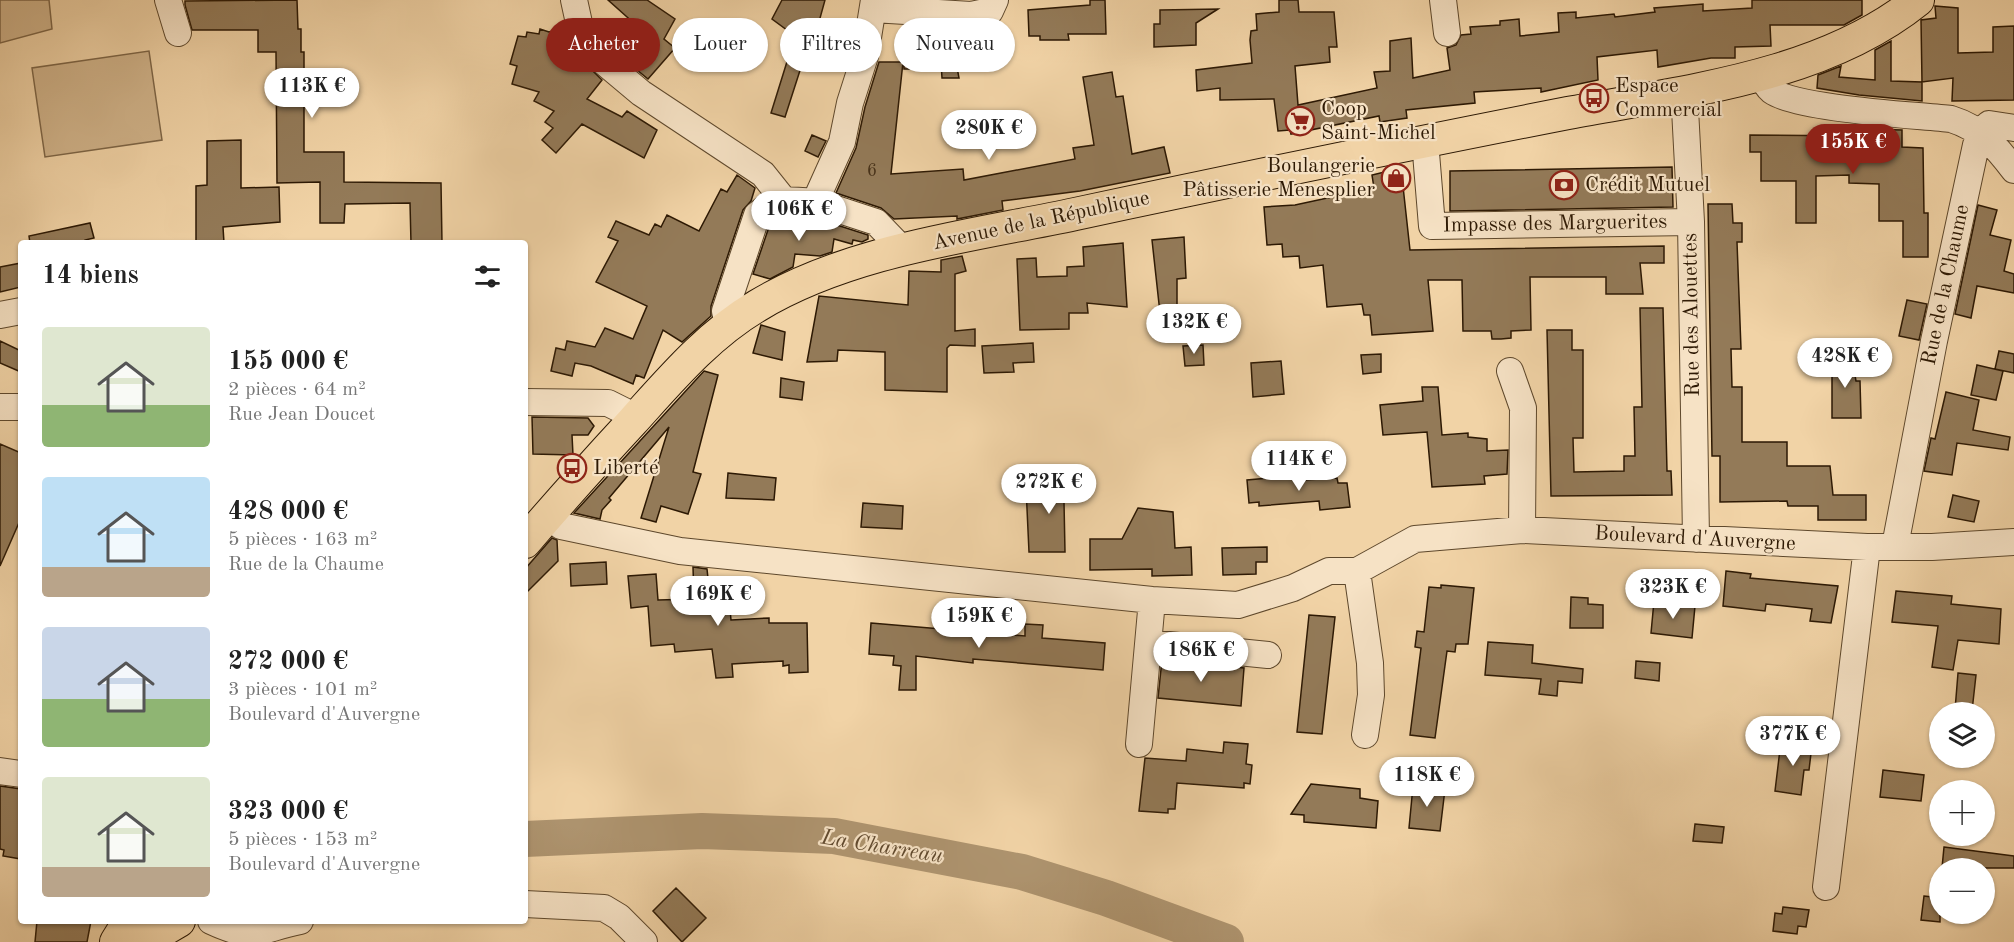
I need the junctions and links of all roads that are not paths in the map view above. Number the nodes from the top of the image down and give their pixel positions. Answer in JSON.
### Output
{"nodes":[{"id":1,"x":168,"y":0,"type":"edge"},
{"id":2,"x":574,"y":0,"type":"edge"},
{"id":3,"x":995,"y":0,"type":"edge"},
{"id":4,"x":1443,"y":0,"type":"edge"},
{"id":5,"x":1918,"y":0,"type":"edge"},
{"id":6,"x":874,"y":4,"type":"edge"},
{"id":7,"x":178,"y":33,"type":"dead end"},
{"id":8,"x":1447,"y":33,"type":"dead end"},
{"id":9,"x":1762,"y":75,"type":"junction"},
{"id":10,"x":1684,"y":90,"type":"junction"},
{"id":11,"x":2014,"y":128,"type":"edge"},
{"id":12,"x":1981,"y":131,"type":"junction"},
{"id":13,"x":1425,"y":141,"type":"junction"},
{"id":14,"x":2014,"y":170,"type":"edge"},
{"id":15,"x":783,"y":199,"type":"junction"},
{"id":16,"x":815,"y":202,"type":"junction"},
{"id":17,"x":1691,"y":222,"type":"junction"},
{"id":18,"x":903,"y":250,"type":"junction"},
{"id":19,"x":18,"y":312,"type":"edge"},
{"id":20,"x":0,"y":315,"type":"edge"},
{"id":21,"x":728,"y":325,"type":"junction"},
{"id":22,"x":1510,"y":371,"type":"dead end"},
{"id":23,"x":528,"y":402,"type":"edge"},
{"id":24,"x":0,"y":407,"type":"edge"},
{"id":25,"x":18,"y":407,"type":"edge"},
{"id":26,"x":636,"y":417,"type":"junction"},
{"id":27,"x":548,"y":515,"type":"junction"},
{"id":28,"x":1522,"y":530,"type":"junction"},
{"id":29,"x":528,"y":538,"type":"edge"},
{"id":30,"x":1696,"y":539,"type":"junction"},
{"id":31,"x":2014,"y":542,"type":"edge"},
{"id":32,"x":1894,"y":546,"type":"junction"},
{"id":33,"x":1867,"y":547,"type":"junction"},
{"id":34,"x":1357,"y":571,"type":"junction"},
{"id":35,"x":1152,"y":600,"type":"junction"},
{"id":36,"x":1149,"y":643,"type":"junction"},
{"id":37,"x":1268,"y":655,"type":"dead end"},
{"id":38,"x":1365,"y":735,"type":"dead end"},
{"id":39,"x":1138,"y":744,"type":"dead end"},
{"id":40,"x":0,"y":771,"type":"edge"},
{"id":41,"x":18,"y":774,"type":"edge"},
{"id":42,"x":1826,"y":887,"type":"dead end"},
{"id":43,"x":528,"y":904,"type":"edge"},
{"id":44,"x":127,"y":924,"type":"edge"},
{"id":45,"x":174,"y":924,"type":"edge"},
{"id":46,"x":215,"y":924,"type":"edge"},
{"id":47,"x":286,"y":924,"type":"edge"},
{"id":48,"x":116,"y":942,"type":"edge"},
{"id":49,"x":143,"y":942,"type":"edge"},
{"id":50,"x":644,"y":942,"type":"edge"}],
"edges":[{"from":1,"to":7,"type":"street"},
{"from":2,"to":15,"type":"street"},
{"from":3,"to":6,"type":"street"},
{"from":4,"to":8,"type":"street"},
{"from":5,"to":9,"type":"main road","name":"Avenue de la République"},
{"from":6,"to":16,"type":"street"},
{"from":9,"to":10,"type":"main road","name":"Avenue de la République"},
{"from":9,"to":12,"type":"street"},
{"from":10,"to":13,"type":"main road","name":"Avenue de la République"},
{"from":10,"to":17,"type":"street","name":"Rue des Alouettes"},
{"from":11,"to":12,"type":"street"},
{"from":12,"to":14,"type":"street"},
{"from":12,"to":32,"type":"street","name":"Rue de la Chaume"},
{"from":13,"to":17,"type":"street","name":"Impasse des Marguerites"},
{"from":13,"to":18,"type":"main road","name":"Avenue de la République"},
{"from":15,"to":16,"type":"street"},
{"from":15,"to":21,"type":"street"},
{"from":16,"to":18,"type":"street"},
{"from":17,"to":30,"type":"street","name":"Rue des Alouettes"},
{"from":18,"to":21,"type":"main road","name":"Avenue de la République"},
{"from":19,"to":20,"type":"street"},
{"from":21,"to":26,"type":"main road","name":"Avenue de la République"},
{"from":22,"to":28,"type":"street"},
{"from":23,"to":26,"type":"street"},
{"from":24,"to":25,"type":"street"},
{"from":26,"to":27,"type":"main road","name":"Avenue de la République"},
{"from":27,"to":29,"type":"main road","name":"Avenue de la République"},
{"from":27,"to":35,"type":"street","name":"Boulevard d'Auvergne"},
{"from":28,"to":30,"type":"street","name":"Boulevard d'Auvergne"},
{"from":28,"to":34,"type":"street","name":"Boulevard d'Auvergne"},
{"from":30,"to":33,"type":"street","name":"Boulevard d'Auvergne"},
{"from":31,"to":32,"type":"street","name":"Boulevard d'Auvergne"},
{"from":32,"to":33,"type":"street","name":"Boulevard d'Auvergne"},
{"from":33,"to":42,"type":"street"},
{"from":34,"to":35,"type":"street","name":"Boulevard d'Auvergne"},
{"from":34,"to":38,"type":"street"},
{"from":35,"to":36,"type":"street"},
{"from":36,"to":37,"type":"street"},
{"from":36,"to":39,"type":"street"},
{"from":40,"to":41,"type":"street"},
{"from":43,"to":50,"type":"street"},
{"from":44,"to":48,"type":"main road"},
{"from":45,"to":49,"type":"main road"},
{"from":46,"to":47,"type":"street"}]}
